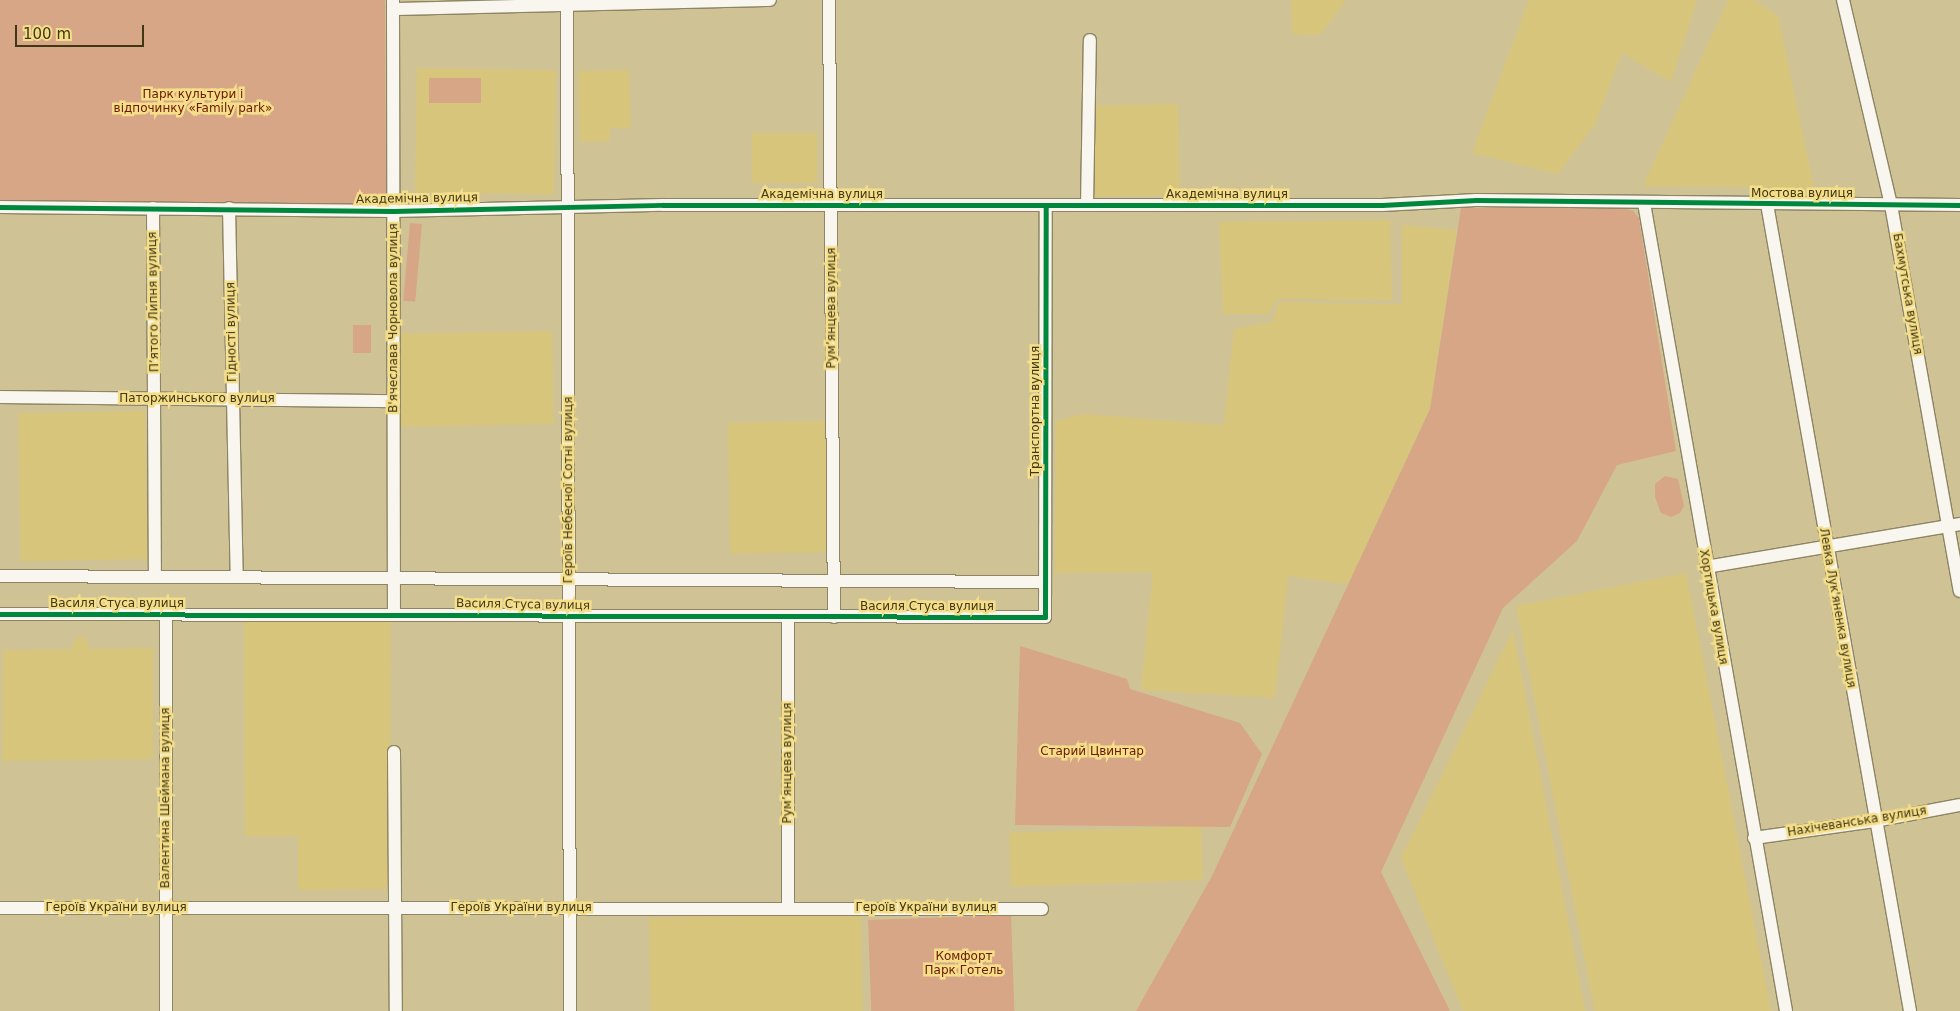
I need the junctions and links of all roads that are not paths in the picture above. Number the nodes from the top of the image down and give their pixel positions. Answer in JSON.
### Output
{"nodes":[{"id":1,"x":770,"y":0,"type":"edge"},
{"id":2,"x":828,"y":0,"type":"edge"},
{"id":3,"x":1843,"y":0,"type":"edge"},
{"id":4,"x":567,"y":1,"type":"edge"},
{"id":5,"x":393,"y":5,"type":"edge"},
{"id":6,"x":1090,"y":40,"type":"dead end"},
{"id":7,"x":1644,"y":203,"type":"junction"},
{"id":8,"x":1767,"y":204,"type":"junction"},
{"id":9,"x":1046,"y":205,"type":"junction"},
{"id":10,"x":1087,"y":205,"type":"junction"},
{"id":11,"x":1891,"y":205,"type":"junction"},
{"id":12,"x":1960,"y":205,"type":"edge"},
{"id":13,"x":567,"y":206,"type":"junction"},
{"id":14,"x":832,"y":206,"type":"junction"},
{"id":15,"x":0,"y":207,"type":"edge"},
{"id":16,"x":153,"y":208,"type":"junction"},
{"id":17,"x":229,"y":208,"type":"junction"},
{"id":18,"x":393,"y":211,"type":"junction"},
{"id":19,"x":0,"y":397,"type":"edge"},
{"id":20,"x":156,"y":399,"type":"junction"},
{"id":21,"x":234,"y":400,"type":"junction"},
{"id":22,"x":394,"y":401,"type":"junction"},
{"id":23,"x":1954,"y":525,"type":"edge"},
{"id":24,"x":1826,"y":548,"type":"junction"},
{"id":25,"x":1706,"y":567,"type":"junction"},
{"id":26,"x":0,"y":576,"type":"edge"},
{"id":27,"x":155,"y":576,"type":"junction"},
{"id":28,"x":237,"y":576,"type":"junction"},
{"id":29,"x":394,"y":576,"type":"junction"},
{"id":30,"x":569,"y":578,"type":"junction"},
{"id":31,"x":834,"y":579,"type":"junction"},
{"id":32,"x":1045,"y":582,"type":"junction"},
{"id":33,"x":1960,"y":591,"type":"edge"},
{"id":34,"x":0,"y":614,"type":"edge"},
{"id":35,"x":166,"y":614,"type":"junction"},
{"id":36,"x":394,"y":614,"type":"junction"},
{"id":37,"x":570,"y":616,"type":"junction"},
{"id":38,"x":788,"y":617,"type":"junction"},
{"id":39,"x":834,"y":617,"type":"junction"},
{"id":40,"x":1045,"y":617,"type":"joint"},
{"id":41,"x":394,"y":752,"type":"dead end"},
{"id":42,"x":1960,"y":805,"type":"edge"},
{"id":43,"x":1875,"y":821,"type":"junction"},
{"id":44,"x":1754,"y":838,"type":"junction"},
{"id":45,"x":0,"y":908,"type":"edge"},
{"id":46,"x":165,"y":908,"type":"junction"},
{"id":47,"x":394,"y":908,"type":"junction"},
{"id":48,"x":570,"y":908,"type":"junction"},
{"id":49,"x":788,"y":908,"type":"junction"},
{"id":50,"x":1042,"y":908,"type":"dead end"},
{"id":51,"x":166,"y":1011,"type":"edge"},
{"id":52,"x":396,"y":1011,"type":"edge"},
{"id":53,"x":570,"y":1011,"type":"edge"},
{"id":54,"x":1786,"y":1011,"type":"edge"},
{"id":55,"x":1910,"y":1011,"type":"edge"}],
"edges":[{"from":1,"to":4,"type":"street"},
{"from":2,"to":14,"type":"street","name":"Рум’янцева вулиця"},
{"from":3,"to":11,"type":"street","name":"Бахмутська вулиця"},
{"from":4,"to":5,"type":"street"},
{"from":4,"to":13,"type":"street","name":"Героїв Небесної Сотні вулиця"},
{"from":5,"to":18,"type":"street","name":"В'ячеслава Чорновола вулиця"},
{"from":6,"to":10,"type":"street"},
{"from":7,"to":8,"type":"street","name":"Мостова вулиця"},
{"from":7,"to":10,"type":"street","name":"Академічна вулиця"},
{"from":7,"to":25,"type":"street","name":"Хортицька вулиця"},
{"from":8,"to":11,"type":"street","name":"Мостова вулиця"},
{"from":8,"to":24,"type":"street","name":"Левка Лук'яненка вулиця"},
{"from":9,"to":10,"type":"street","name":"Академічна вулиця"},
{"from":9,"to":14,"type":"street","name":"Академічна вулиця"},
{"from":9,"to":32,"type":"street","name":"Транспортна вулиця"},
{"from":11,"to":12,"type":"street","name":"Мостова вулиця"},
{"from":11,"to":23,"type":"street","name":"Бахмутська вулиця"},
{"from":13,"to":14,"type":"street","name":"Академічна вулиця"},
{"from":13,"to":18,"type":"street","name":"Академічна вулиця"},
{"from":13,"to":30,"type":"street","name":"Героїв Небесної Сотні вулиця"},
{"from":14,"to":31,"type":"street","name":"Рум’янцева вулиця"},
{"from":15,"to":16,"type":"street","name":"Академічна вулиця"},
{"from":16,"to":17,"type":"street","name":"Академічна вулиця"},
{"from":16,"to":20,"type":"street","name":"П’ятого Липня вулиця"},
{"from":17,"to":18,"type":"street","name":"Академічна вулиця"},
{"from":17,"to":21,"type":"street","name":"Гідності вулиця"},
{"from":18,"to":22,"type":"street","name":"В'ячеслава Чорновола вулиця"},
{"from":19,"to":20,"type":"street","name":"Паторжинського вулиця"},
{"from":20,"to":21,"type":"street","name":"Паторжинського вулиця"},
{"from":20,"to":27,"type":"street","name":"П’ятого Липня вулиця"},
{"from":21,"to":22,"type":"street","name":"Паторжинського вулиця"},
{"from":21,"to":28,"type":"street","name":"Гідності вулиця"},
{"from":22,"to":29,"type":"street","name":"В'ячеслава Чорновола вулиця"},
{"from":23,"to":24,"type":"street"},
{"from":23,"to":33,"type":"street","name":"Бахмутська вулиця"},
{"from":24,"to":25,"type":"street"},
{"from":24,"to":43,"type":"street","name":"Левка Лук'яненка вулиця"},
{"from":25,"to":44,"type":"street","name":"Хортицька вулиця"},
{"from":26,"to":27,"type":"street","name":"Василя Стуса вулиця"},
{"from":27,"to":28,"type":"street","name":"Василя Стуса вулиця"},
{"from":28,"to":29,"type":"street","name":"Василя Стуса вулиця"},
{"from":29,"to":30,"type":"street","name":"Василя Стуса вулиця"},
{"from":29,"to":36,"type":"street","name":"В'ячеслава Чорновола вулиця"},
{"from":30,"to":31,"type":"street","name":"Василя Стуса вулиця"},
{"from":30,"to":37,"type":"street","name":"Героїв Небесної Сотні вулиця"},
{"from":31,"to":32,"type":"street","name":"Василя Стуса вулиця"},
{"from":31,"to":39,"type":"street","name":"Рум’янцева вулиця"},
{"from":32,"to":40,"type":"street","name":"Транспортна вулиця"},
{"from":34,"to":35,"type":"street","name":"Василя Стуса вулиця"},
{"from":35,"to":36,"type":"street","name":"Василя Стуса вулиця"},
{"from":35,"to":46,"type":"street","name":"Валентина Шеймана вулиця"},
{"from":36,"to":37,"type":"street","name":"Василя Стуса вулиця"},
{"from":37,"to":38,"type":"street","name":"Василя Стуса вулиця"},
{"from":37,"to":48,"type":"street","name":"Героїв Небесної Сотні вулиця"},
{"from":38,"to":39,"type":"street","name":"Василя Стуса вулиця"},
{"from":38,"to":49,"type":"street","name":"Рум’янцева вулиця"},
{"from":39,"to":40,"type":"street","name":"Василя Стуса вулиця"},
{"from":41,"to":47,"type":"street"},
{"from":42,"to":43,"type":"street","name":"Нахічеванська вулиця"},
{"from":43,"to":44,"type":"street","name":"Нахічеванська вулиця"},
{"from":43,"to":55,"type":"street","name":"Левка Лук'яненка вулиця"},
{"from":44,"to":54,"type":"street","name":"Хортицька вулиця"},
{"from":45,"to":46,"type":"street","name":"Героїв України вулиця"},
{"from":46,"to":47,"type":"street","name":"Героїв України вулиця"},
{"from":46,"to":51,"type":"street","name":"Валентина Шеймана вулиця"},
{"from":47,"to":48,"type":"street","name":"Героїв України вулиця"},
{"from":47,"to":52,"type":"street"},
{"from":48,"to":49,"type":"street","name":"Героїв України вулиця"},
{"from":48,"to":53,"type":"street","name":"Героїв Небесної Сотні вулиця"},
{"from":49,"to":50,"type":"street","name":"Героїв України вулиця"}]}
